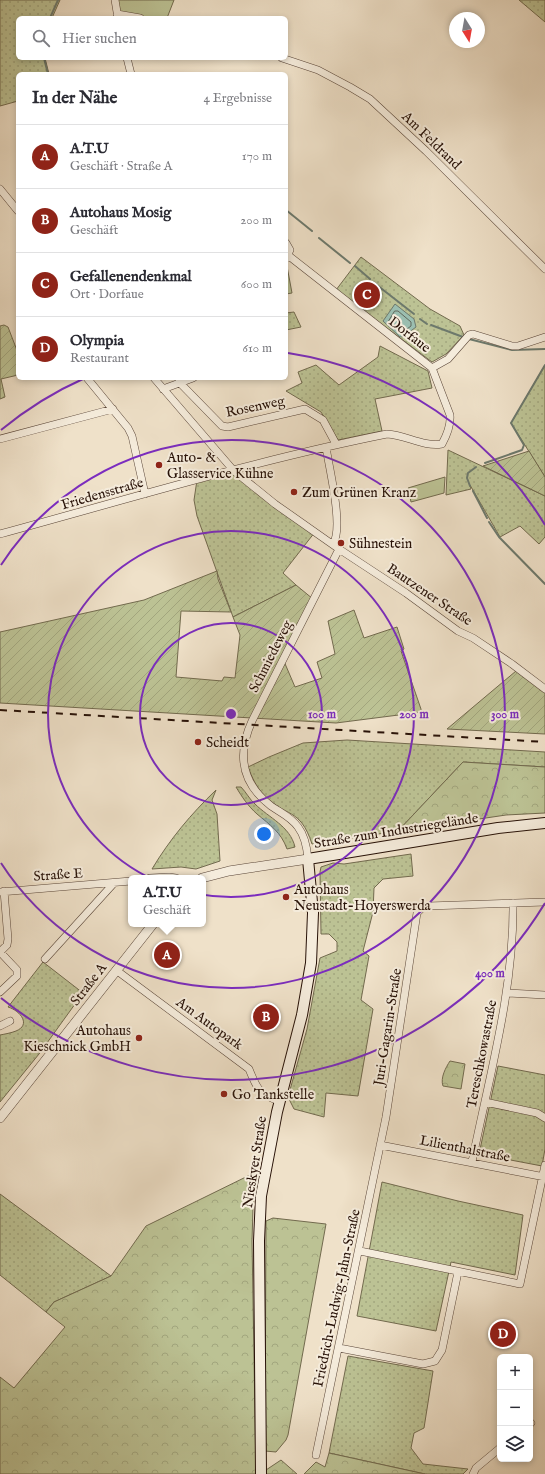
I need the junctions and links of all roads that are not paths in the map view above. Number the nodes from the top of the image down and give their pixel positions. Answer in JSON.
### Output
{"nodes":[{"id":1,"x":115,"y":0,"type":"edge"},
{"id":2,"x":118,"y":16,"type":"edge"},
{"id":3,"x":128,"y":60,"type":"edge"},
{"id":4,"x":288,"y":60,"type":"edge"},
{"id":5,"x":130,"y":72,"type":"edge"},
{"id":6,"x":0,"y":189,"type":"edge"},
{"id":7,"x":16,"y":209,"type":"edge"},
{"id":8,"x":288,"y":258,"type":"edge"},
{"id":9,"x":545,"y":269,"type":"edge"},
{"id":10,"x":545,"y":337,"type":"edge"},
{"id":11,"x":432,"y":368,"type":"junction"},
{"id":12,"x":89,"y":380,"type":"edge"},
{"id":13,"x":156,"y":380,"type":"edge"},
{"id":14,"x":186,"y":380,"type":"edge"},
{"id":15,"x":179,"y":382,"type":"junction"},
{"id":16,"x":163,"y":389,"type":"junction"},
{"id":17,"x":113,"y":409,"type":"junction"},
{"id":18,"x":0,"y":439,"type":"edge"},
{"id":19,"x":336,"y":444,"type":"junction"},
{"id":20,"x":326,"y":447,"type":"junction"},
{"id":21,"x":234,"y":471,"type":"junction"},
{"id":22,"x":145,"y":494,"type":"junction"},
{"id":23,"x":0,"y":534,"type":"edge"},
{"id":24,"x":333,"y":544,"type":"junction"},
{"id":25,"x":339,"y":549,"type":"junction"},
{"id":26,"x":545,"y":689,"type":"edge"},
{"id":27,"x":247,"y":778,"type":"joint"},
{"id":28,"x":545,"y":823,"type":"edge"},
{"id":29,"x":308,"y":859,"type":"junction"},
{"id":30,"x":206,"y":877,"type":"edge"},
{"id":31,"x":128,"y":881,"type":"edge"},
{"id":32,"x":114,"y":883,"type":"junction"},
{"id":33,"x":2,"y":891,"type":"edge"},
{"id":34,"x":545,"y":902,"type":"edge"},
{"id":35,"x":513,"y":904,"type":"junction"},
{"id":36,"x":151,"y":927,"type":"edge"},
{"id":37,"x":0,"y":952,"type":"edge"},
{"id":38,"x":45,"y":959,"type":"dead end"},
{"id":39,"x":116,"y":970,"type":"junction"},
{"id":40,"x":0,"y":992,"type":"edge"},
{"id":41,"x":506,"y":993,"type":"junction"},
{"id":42,"x":545,"y":995,"type":"edge"},
{"id":43,"x":10,"y":1021,"type":"dead end"},
{"id":44,"x":0,"y":1026,"type":"edge"},
{"id":45,"x":280,"y":1101,"type":"junction"},
{"id":46,"x":485,"y":1102,"type":"junction"},
{"id":47,"x":0,"y":1118,"type":"edge"},
{"id":48,"x":545,"y":1118,"type":"edge"},
{"id":49,"x":380,"y":1145,"type":"junction"},
{"id":50,"x":472,"y":1162,"type":"junction"},
{"id":51,"x":545,"y":1165,"type":"edge"},
{"id":52,"x":544,"y":1177,"type":"edge"},
{"id":53,"x":360,"y":1251,"type":"junction"},
{"id":54,"x":458,"y":1272,"type":"junction"},
{"id":55,"x":339,"y":1348,"type":"junction"},
{"id":56,"x":497,"y":1450,"type":"edge"},
{"id":57,"x":316,"y":1455,"type":"dead end"},
{"id":58,"x":261,"y":1474,"type":"edge"},
{"id":59,"x":472,"y":1474,"type":"edge"}],
"edges":[{"from":1,"to":2,"type":"street"},
{"from":3,"to":5,"type":"street"},
{"from":4,"to":9,"type":"street","name":"Am Feldrand"},
{"from":6,"to":7,"type":"street"},
{"from":8,"to":11,"type":"street","name":"Dorfaue"},
{"from":10,"to":11,"type":"street"},
{"from":11,"to":19,"type":"street","name":"Dorfaue"},
{"from":12,"to":17,"type":"street"},
{"from":13,"to":16,"type":"street","name":"Bautzener Straße"},
{"from":14,"to":15,"type":"street"},
{"from":15,"to":16,"type":"street"},
{"from":15,"to":19,"type":"street","name":"Rosenweg"},
{"from":16,"to":21,"type":"street","name":"Bautzener Straße"},
{"from":17,"to":18,"type":"street"},
{"from":17,"to":22,"type":"street"},
{"from":19,"to":20,"type":"street"},
{"from":20,"to":21,"type":"street"},
{"from":20,"to":24,"type":"street"},
{"from":21,"to":22,"type":"street","name":"Friedensstraße"},
{"from":21,"to":24,"type":"street","name":"Bautzener Straße"},
{"from":22,"to":23,"type":"street","name":"Friedensstraße"},
{"from":24,"to":25,"type":"street","name":"Bautzener Straße"},
{"from":25,"to":26,"type":"street","name":"Bautzener Straße"},
{"from":25,"to":27,"type":"street","name":"Schmiedeweg"},
{"from":27,"to":29,"type":"street","name":"Straße zum Industriegelände"},
{"from":28,"to":29,"type":"main road","name":"Straße zum Industriegelände"},
{"from":29,"to":30,"type":"street"},
{"from":29,"to":45,"type":"main road","name":"Nieskyer Straße"},
{"from":31,"to":32,"type":"street","name":"Straße E"},
{"from":32,"to":33,"type":"street","name":"Straße E"},
{"from":32,"to":38,"type":"street"},
{"from":33,"to":37,"type":"street","name":"Straße E"},
{"from":34,"to":35,"type":"street"},
{"from":35,"to":41,"type":"street","name":"Tereschkowastraße"},
{"from":35,"to":49,"type":"street","name":"Juri-Gagarin-Straße"},
{"from":36,"to":39,"type":"street","name":"Straße A"},
{"from":37,"to":40,"type":"street","name":"Straße E"},
{"from":39,"to":45,"type":"street","name":"Am Autopark"},
{"from":39,"to":47,"type":"street","name":"Straße A"},
{"from":41,"to":42,"type":"street"},
{"from":41,"to":46,"type":"street","name":"Tereschkowastraße"},
{"from":43,"to":44,"type":"street"},
{"from":45,"to":58,"type":"main road","name":"Nieskyer Straße"},
{"from":46,"to":48,"type":"street"},
{"from":46,"to":50,"type":"street","name":"Tereschkowastraße"},
{"from":49,"to":50,"type":"street","name":"Lilienthalstraße"},
{"from":49,"to":53,"type":"street","name":"Friedrich-Ludwig-Jahn-Straße"},
{"from":50,"to":52,"type":"street","name":"Lilienthalstraße"},
{"from":51,"to":52,"type":"street"},
{"from":52,"to":54,"type":"street"},
{"from":53,"to":54,"type":"street"},
{"from":53,"to":55,"type":"street","name":"Friedrich-Ludwig-Jahn-Straße"},
{"from":54,"to":55,"type":"street"},
{"from":55,"to":57,"type":"street","name":"Friedrich-Ludwig-Jahn-Straße"},
{"from":56,"to":59,"type":"street"}]}
